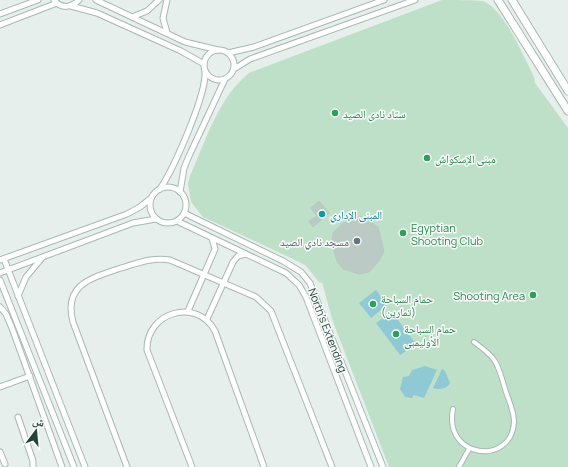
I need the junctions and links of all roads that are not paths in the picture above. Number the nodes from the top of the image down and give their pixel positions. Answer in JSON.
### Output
{"nodes":[{"id":1,"x":38,"y":0,"type":"edge"},
{"id":2,"x":79,"y":0,"type":"edge"},
{"id":3,"x":96,"y":0,"type":"edge"},
{"id":4,"x":159,"y":0,"type":"edge"},
{"id":5,"x":167,"y":0,"type":"edge"},
{"id":6,"x":384,"y":0,"type":"edge"},
{"id":7,"x":415,"y":0,"type":"edge"},
{"id":8,"x":498,"y":0,"type":"edge"},
{"id":9,"x":512,"y":0,"type":"edge"},
{"id":10,"x":55,"y":2,"type":"edge"},
{"id":11,"x":71,"y":6,"type":"junction"},
{"id":12,"x":0,"y":14,"type":"edge"},
{"id":13,"x":132,"y":17,"type":"junction"},
{"id":14,"x":0,"y":25,"type":"edge"},
{"id":15,"x":303,"y":30,"type":"junction"},
{"id":16,"x":167,"y":33,"type":"junction"},
{"id":17,"x":306,"y":39,"type":"junction"},
{"id":18,"x":218,"y":50,"type":"junction"},
{"id":19,"x":228,"y":53,"type":"junction"},
{"id":20,"x":204,"y":64,"type":"junction"},
{"id":21,"x":234,"y":70,"type":"junction"},
{"id":22,"x":205,"y":71,"type":"junction"},
{"id":23,"x":225,"y":79,"type":"junction"},
{"id":24,"x":561,"y":80,"type":"junction"},
{"id":25,"x":553,"y":86,"type":"junction"},
{"id":26,"x":568,"y":91,"type":"edge"},
{"id":27,"x":568,"y":110,"type":"edge"},
{"id":28,"x":160,"y":189,"type":"junction"},
{"id":29,"x":180,"y":192,"type":"junction"},
{"id":30,"x":151,"y":198,"type":"junction"},
{"id":31,"x":184,"y":213,"type":"junction"},
{"id":32,"x":156,"y":219,"type":"junction"},
{"id":33,"x":177,"y":221,"type":"junction"},
{"id":34,"x":212,"y":238,"type":"junction"},
{"id":35,"x":246,"y":254,"type":"junction"},
{"id":36,"x":43,"y":256,"type":"junction"},
{"id":37,"x":2,"y":260,"type":"edge"},
{"id":38,"x":8,"y":270,"type":"junction"},
{"id":39,"x":0,"y":273,"type":"edge"},
{"id":40,"x":203,"y":274,"type":"junction"},
{"id":41,"x":307,"y":279,"type":"junction"},
{"id":42,"x":0,"y":280,"type":"edge"},
{"id":43,"x":223,"y":283,"type":"junction"},
{"id":44,"x":299,"y":285,"type":"junction"},
{"id":45,"x":0,"y":294,"type":"edge"},
{"id":46,"x":18,"y":296,"type":"junction"},
{"id":47,"x":8,"y":299,"type":"junction"},
{"id":48,"x":0,"y":307,"type":"edge"},
{"id":49,"x":188,"y":311,"type":"junction"},
{"id":50,"x":207,"y":320,"type":"junction"},
{"id":51,"x":474,"y":342,"type":"dead end"},
{"id":52,"x":30,"y":376,"type":"junction"},
{"id":53,"x":0,"y":387,"type":"edge"},
{"id":54,"x":453,"y":409,"type":"dead end"},
{"id":55,"x":18,"y":417,"type":"dead end"},
{"id":56,"x":372,"y":440,"type":"junction"},
{"id":57,"x":362,"y":444,"type":"junction"},
{"id":58,"x":469,"y":449,"type":"junction"},
{"id":59,"x":0,"y":452,"type":"edge"},
{"id":60,"x":5,"y":464,"type":"dead end"},
{"id":61,"x":33,"y":467,"type":"edge"},
{"id":62,"x":62,"y":467,"type":"edge"},
{"id":63,"x":74,"y":467,"type":"edge"},
{"id":64,"x":85,"y":467,"type":"edge"},
{"id":65,"x":127,"y":467,"type":"edge"},
{"id":66,"x":192,"y":467,"type":"edge"},
{"id":67,"x":264,"y":467,"type":"edge"},
{"id":68,"x":332,"y":467,"type":"edge"},
{"id":69,"x":370,"y":467,"type":"edge"},
{"id":70,"x":382,"y":467,"type":"edge"},
{"id":71,"x":459,"y":467,"type":"edge"}],
"edges":[{"from":1,"to":12,"type":"street"},
{"from":2,"to":11,"type":"street"},
{"from":3,"to":13,"type":"street"},
{"from":4,"to":13,"type":"street"},
{"from":5,"to":16,"type":"street"},
{"from":6,"to":15,"type":"street"},
{"from":7,"to":17,"type":"street"},
{"from":8,"to":25,"type":"street"},
{"from":9,"to":24,"type":"street"},
{"from":10,"to":11,"type":"street"},
{"from":10,"to":14,"type":"street"},
{"from":11,"to":20,"type":"street"},
{"from":13,"to":16,"type":"street"},
{"from":15,"to":17,"type":"street"},
{"from":15,"to":19,"type":"street"},
{"from":16,"to":18,"type":"street"},
{"from":17,"to":21,"type":"street"},
{"from":18,"to":19,"type":"street"},
{"from":18,"to":20,"type":"street"},
{"from":19,"to":21,"type":"street"},
{"from":20,"to":22,"type":"street"},
{"from":21,"to":23,"type":"street"},
{"from":22,"to":23,"type":"street"},
{"from":22,"to":28,"type":"street"},
{"from":23,"to":29,"type":"street"},
{"from":24,"to":25,"type":"street"},
{"from":24,"to":26,"type":"street"},
{"from":25,"to":27,"type":"street"},
{"from":28,"to":29,"type":"street"},
{"from":28,"to":30,"type":"street"},
{"from":29,"to":31,"type":"street"},
{"from":30,"to":32,"type":"street"},
{"from":30,"to":37,"type":"street"},
{"from":31,"to":33,"type":"street"},
{"from":31,"to":41,"type":"street","name":"North's Extending"},
{"from":32,"to":33,"type":"street"},
{"from":32,"to":36,"type":"street"},
{"from":33,"to":34,"type":"street"},
{"from":34,"to":35,"type":"street"},
{"from":34,"to":40,"type":"street"},
{"from":35,"to":43,"type":"street"},
{"from":35,"to":44,"type":"street"},
{"from":36,"to":38,"type":"street"},
{"from":36,"to":46,"type":"street"},
{"from":37,"to":38,"type":"street"},
{"from":38,"to":39,"type":"street"},
{"from":38,"to":46,"type":"street"},
{"from":40,"to":43,"type":"street"},
{"from":40,"to":49,"type":"street"},
{"from":40,"to":65,"type":"street"},
{"from":41,"to":44,"type":"street"},
{"from":41,"to":56,"type":"street","name":"North's Extending"},
{"from":42,"to":47,"type":"street"},
{"from":43,"to":50,"type":"street"},
{"from":43,"to":68,"type":"street"},
{"from":44,"to":57,"type":"street"},
{"from":45,"to":47,"type":"street"},
{"from":46,"to":64,"type":"street"},
{"from":47,"to":63,"type":"street"},
{"from":48,"to":52,"type":"street"},
{"from":49,"to":50,"type":"street"},
{"from":49,"to":66,"type":"street"},
{"from":50,"to":67,"type":"street"},
{"from":51,"to":58,"type":"street"},
{"from":52,"to":53,"type":"street"},
{"from":52,"to":62,"type":"street"},
{"from":54,"to":58,"type":"street"},
{"from":55,"to":61,"type":"street"},
{"from":56,"to":57,"type":"street"},
{"from":56,"to":70,"type":"street","name":"North's Extending"},
{"from":57,"to":69,"type":"street"},
{"from":58,"to":71,"type":"street"},
{"from":59,"to":60,"type":"street"}]}
